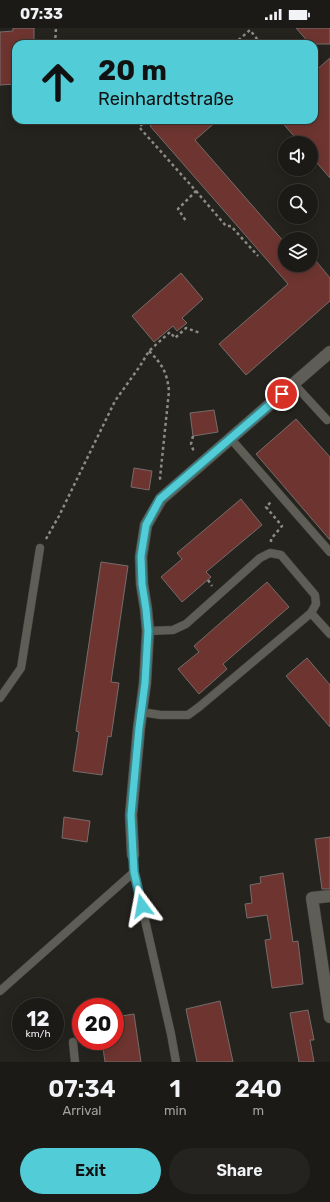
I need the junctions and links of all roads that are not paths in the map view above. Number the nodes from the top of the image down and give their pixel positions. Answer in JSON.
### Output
{"nodes":[{"id":1,"x":330,"y":352,"type":"edge"},
{"id":2,"x":294,"y":384,"type":"junction"},
{"id":3,"x":327,"y":420,"type":"dead end"},
{"id":4,"x":231,"y":439,"type":"junction"},
{"id":5,"x":40,"y":548,"type":"road end"},
{"id":6,"x":330,"y":552,"type":"edge"},
{"id":7,"x":311,"y":613,"type":"junction"},
{"id":8,"x":148,"y":631,"type":"junction"},
{"id":9,"x":330,"y":634,"type":"edge"},
{"id":10,"x":0,"y":698,"type":"edge"},
{"id":11,"x":141,"y":712,"type":"junction"},
{"id":12,"x":134,"y":855,"type":"joint"},
{"id":13,"x":134,"y":872,"type":"junction"},
{"id":14,"x":330,"y":896,"type":"edge"},
{"id":15,"x":0,"y":990,"type":"edge"},
{"id":16,"x":330,"y":1017,"type":"edge"},
{"id":17,"x":74,"y":1050,"type":"edge"},
{"id":18,"x":75,"y":1062,"type":"edge"},
{"id":19,"x":176,"y":1062,"type":"edge"}],
"edges":[{"from":1,"to":2,"type":"street"},
{"from":2,"to":3,"type":"lane"},
{"from":2,"to":4,"type":"street"},
{"from":4,"to":6,"type":"lane"},
{"from":4,"to":8,"type":"street"},
{"from":5,"to":10,"type":"lane"},
{"from":7,"to":8,"type":"lane"},
{"from":7,"to":9,"type":"lane"},
{"from":7,"to":11,"type":"lane"},
{"from":8,"to":11,"type":"street"},
{"from":11,"to":12,"type":"street"},
{"from":12,"to":13,"type":"lane"},
{"from":13,"to":15,"type":"lane"},
{"from":13,"to":19,"type":"lane"},
{"from":14,"to":16,"type":"street"},
{"from":17,"to":18,"type":"lane"}]}
